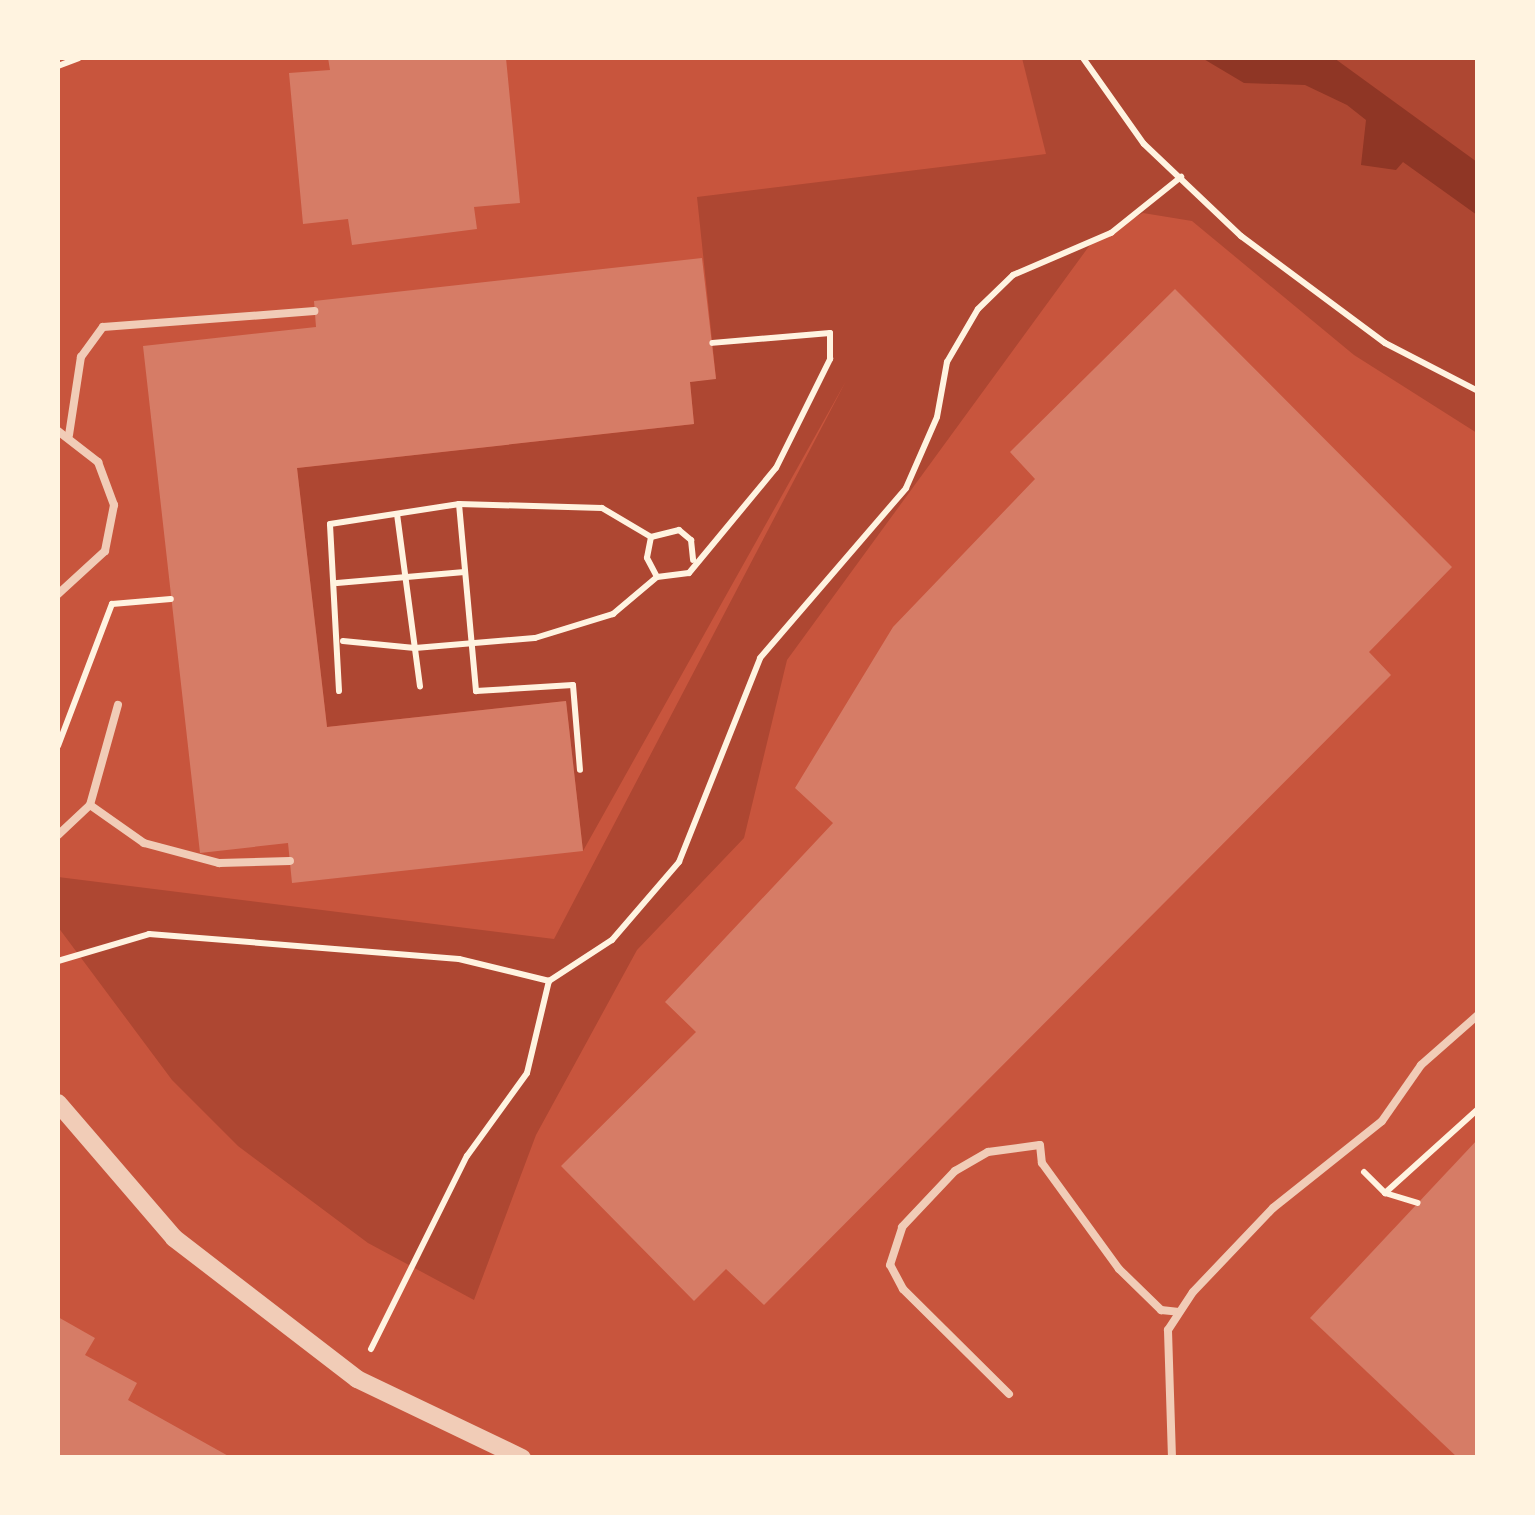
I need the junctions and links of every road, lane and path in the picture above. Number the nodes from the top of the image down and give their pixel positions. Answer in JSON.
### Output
{"nodes":[{"id":1,"x":79,"y":58,"type":"edge"},
{"id":2,"x":1084,"y":58,"type":"edge"},
{"id":3,"x":58,"y":66,"type":"edge"},
{"id":4,"x":1180,"y":176,"type":"junction"},
{"id":5,"x":314,"y":310,"type":"dead end"},
{"id":6,"x":712,"y":342,"type":"dead end"},
{"id":7,"x":1478,"y":391,"type":"edge"},
{"id":8,"x":58,"y":431,"type":"edge"},
{"id":9,"x":69,"y":435,"type":"junction"},
{"id":10,"x":458,"y":504,"type":"junction"},
{"id":11,"x":397,"y":514,"type":"junction"},
{"id":12,"x":651,"y":537,"type":"junction"},
{"id":13,"x":694,"y":561,"type":"junction"},
{"id":14,"x":464,"y":572,"type":"junction"},
{"id":15,"x":406,"y":576,"type":"junction"},
{"id":16,"x":657,"y":577,"type":"junction"},
{"id":17,"x":337,"y":583,"type":"junction"},
{"id":18,"x":58,"y":594,"type":"edge"},
{"id":19,"x":172,"y":599,"type":"dead end"},
{"id":20,"x":343,"y":642,"type":"junction"},
{"id":21,"x":472,"y":645,"type":"junction"},
{"id":22,"x":415,"y":648,"type":"junction"},
{"id":23,"x":420,"y":686,"type":"dead end"},
{"id":24,"x":340,"y":691,"type":"dead end"},
{"id":25,"x":118,"y":705,"type":"dead end"},
{"id":26,"x":58,"y":746,"type":"edge"},
{"id":27,"x":580,"y":770,"type":"dead end"},
{"id":28,"x":90,"y":805,"type":"junction"},
{"id":29,"x":58,"y":835,"type":"edge"},
{"id":30,"x":290,"y":861,"type":"dead end"},
{"id":31,"x":58,"y":961,"type":"edge"},
{"id":32,"x":549,"y":980,"type":"junction"},
{"id":33,"x":1478,"y":1015,"type":"edge"},
{"id":34,"x":58,"y":1103,"type":"edge"},
{"id":35,"x":1478,"y":1109,"type":"edge"},
{"id":36,"x":1344,"y":1154,"type":"junction"},
{"id":37,"x":1386,"y":1193,"type":"junction"},
{"id":38,"x":1418,"y":1204,"type":"dead end"},
{"id":39,"x":1179,"y":1312,"type":"junction"},
{"id":40,"x":358,"y":1379,"type":"junction"},
{"id":41,"x":1008,"y":1394,"type":"dead end"},
{"id":42,"x":522,"y":1458,"type":"edge"},
{"id":43,"x":1172,"y":1458,"type":"edge"}],
"edges":[{"from":1,"to":3,"type":"path"},
{"from":2,"to":4,"type":"path"},
{"from":4,"to":7,"type":"path"},
{"from":4,"to":32,"type":"path"},
{"from":5,"to":9,"type":"lane"},
{"from":6,"to":13,"type":"path"},
{"from":8,"to":9,"type":"lane"},
{"from":9,"to":18,"type":"lane"},
{"from":10,"to":11,"type":"path"},
{"from":10,"to":12,"type":"path"},
{"from":10,"to":14,"type":"path"},
{"from":11,"to":15,"type":"path"},
{"from":11,"to":17,"type":"path"},
{"from":12,"to":13,"type":"path"},
{"from":12,"to":16,"type":"path"},
{"from":13,"to":16,"type":"path"},
{"from":14,"to":15,"type":"path"},
{"from":14,"to":21,"type":"path"},
{"from":15,"to":17,"type":"path"},
{"from":15,"to":22,"type":"path"},
{"from":16,"to":21,"type":"path"},
{"from":17,"to":20,"type":"path"},
{"from":19,"to":26,"type":"path"},
{"from":20,"to":22,"type":"path"},
{"from":20,"to":24,"type":"path"},
{"from":21,"to":22,"type":"path"},
{"from":21,"to":27,"type":"path"},
{"from":22,"to":23,"type":"path"},
{"from":25,"to":28,"type":"lane"},
{"from":28,"to":29,"type":"lane"},
{"from":28,"to":30,"type":"lane"},
{"from":31,"to":32,"type":"path"},
{"from":32,"to":40,"type":"path"},
{"from":33,"to":36,"type":"lane"},
{"from":34,"to":40,"type":"street"},
{"from":35,"to":37,"type":"path"},
{"from":36,"to":37,"type":"path"},
{"from":36,"to":39,"type":"lane"},
{"from":37,"to":38,"type":"path"},
{"from":39,"to":41,"type":"lane"},
{"from":39,"to":43,"type":"lane"},
{"from":40,"to":42,"type":"street"}]}
